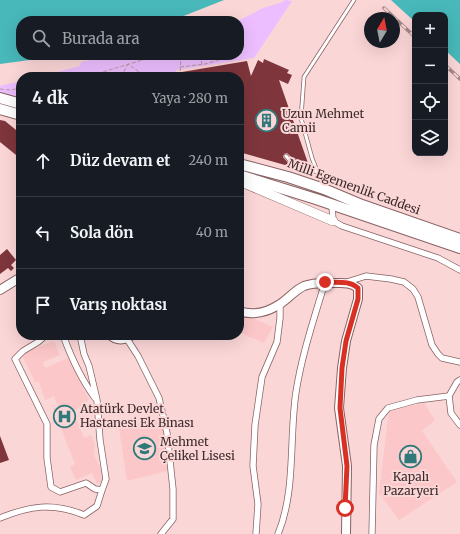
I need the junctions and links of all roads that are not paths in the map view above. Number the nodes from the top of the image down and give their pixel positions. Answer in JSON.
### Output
{"nodes":[{"id":1,"x":354,"y":0,"type":"edge"},
{"id":2,"x":0,"y":99,"type":"edge"},
{"id":3,"x":16,"y":104,"type":"edge"},
{"id":4,"x":0,"y":109,"type":"edge"},
{"id":5,"x":16,"y":114,"type":"edge"},
{"id":6,"x":286,"y":156,"type":"dead end"},
{"id":7,"x":244,"y":165,"type":"edge"},
{"id":8,"x":317,"y":172,"type":"junction"},
{"id":9,"x":244,"y":177,"type":"edge"},
{"id":10,"x":244,"y":183,"type":"edge"},
{"id":11,"x":324,"y":189,"type":"junction"},
{"id":12,"x":336,"y":193,"type":"junction"},
{"id":13,"x":320,"y":201,"type":"junction"},
{"id":14,"x":332,"y":205,"type":"junction"},
{"id":15,"x":331,"y":220,"type":"junction"},
{"id":16,"x":460,"y":239,"type":"edge"},
{"id":17,"x":460,"y":248,"type":"edge"},
{"id":18,"x":460,"y":270,"type":"edge"},
{"id":19,"x":16,"y":281,"type":"edge"},
{"id":20,"x":325,"y":282,"type":"junction"},
{"id":21,"x":347,"y":282,"type":"junction"},
{"id":22,"x":0,"y":290,"type":"edge"},
{"id":23,"x":280,"y":305,"type":"junction"},
{"id":24,"x":244,"y":312,"type":"edge"},
{"id":25,"x":40,"y":340,"type":"edge"},
{"id":26,"x":65,"y":340,"type":"edge"},
{"id":27,"x":81,"y":340,"type":"edge"},
{"id":28,"x":130,"y":340,"type":"edge"},
{"id":29,"x":460,"y":362,"type":"edge"},
{"id":30,"x":460,"y":380,"type":"edge"},
{"id":31,"x":449,"y":396,"type":"junction"},
{"id":32,"x":96,"y":400,"type":"junction"},
{"id":33,"x":460,"y":425,"type":"edge"},
{"id":34,"x":102,"y":490,"type":"junction"},
{"id":35,"x":0,"y":518,"type":"edge"},
{"id":36,"x":161,"y":534,"type":"edge"},
{"id":37,"x":256,"y":534,"type":"edge"},
{"id":38,"x":278,"y":534,"type":"edge"},
{"id":39,"x":346,"y":534,"type":"edge"},
{"id":40,"x":372,"y":534,"type":"edge"}],
"edges":[{"from":1,"to":8,"type":"lane"},
{"from":2,"to":3,"type":"highway"},
{"from":4,"to":5,"type":"highway"},
{"from":6,"to":8,"type":"lane"},
{"from":7,"to":11,"type":"highway","name":"Milli Egemenlik Caddesi"},
{"from":8,"to":11,"type":"lane"},
{"from":9,"to":13,"type":"highway","name":"Milli Egemenlik Caddesi"},
{"from":10,"to":15,"type":"main road"},
{"from":11,"to":12,"type":"highway","name":"Milli Egemenlik Caddesi"},
{"from":11,"to":13,"type":"highway"},
{"from":12,"to":14,"type":"highway"},
{"from":12,"to":16,"type":"highway","name":"Milli Egemenlik Caddesi"},
{"from":13,"to":14,"type":"highway","name":"Milli Egemenlik Caddesi"},
{"from":13,"to":15,"type":"main road"},
{"from":14,"to":15,"type":"street"},
{"from":14,"to":17,"type":"highway","name":"Milli Egemenlik Caddesi"},
{"from":15,"to":18,"type":"street"},
{"from":19,"to":22,"type":"street"},
{"from":20,"to":21,"type":"street"},
{"from":20,"to":23,"type":"street"},
{"from":20,"to":38,"type":"street"},
{"from":21,"to":29,"type":"street"},
{"from":21,"to":39,"type":"street"},
{"from":23,"to":24,"type":"street"},
{"from":23,"to":37,"type":"street"},
{"from":25,"to":34,"type":"street"},
{"from":26,"to":32,"type":"street"},
{"from":27,"to":32,"type":"street"},
{"from":28,"to":36,"type":"street"},
{"from":30,"to":31,"type":"street"},
{"from":31,"to":33,"type":"street"},
{"from":31,"to":40,"type":"street"},
{"from":32,"to":34,"type":"street"},
{"from":34,"to":35,"type":"street"}]}
